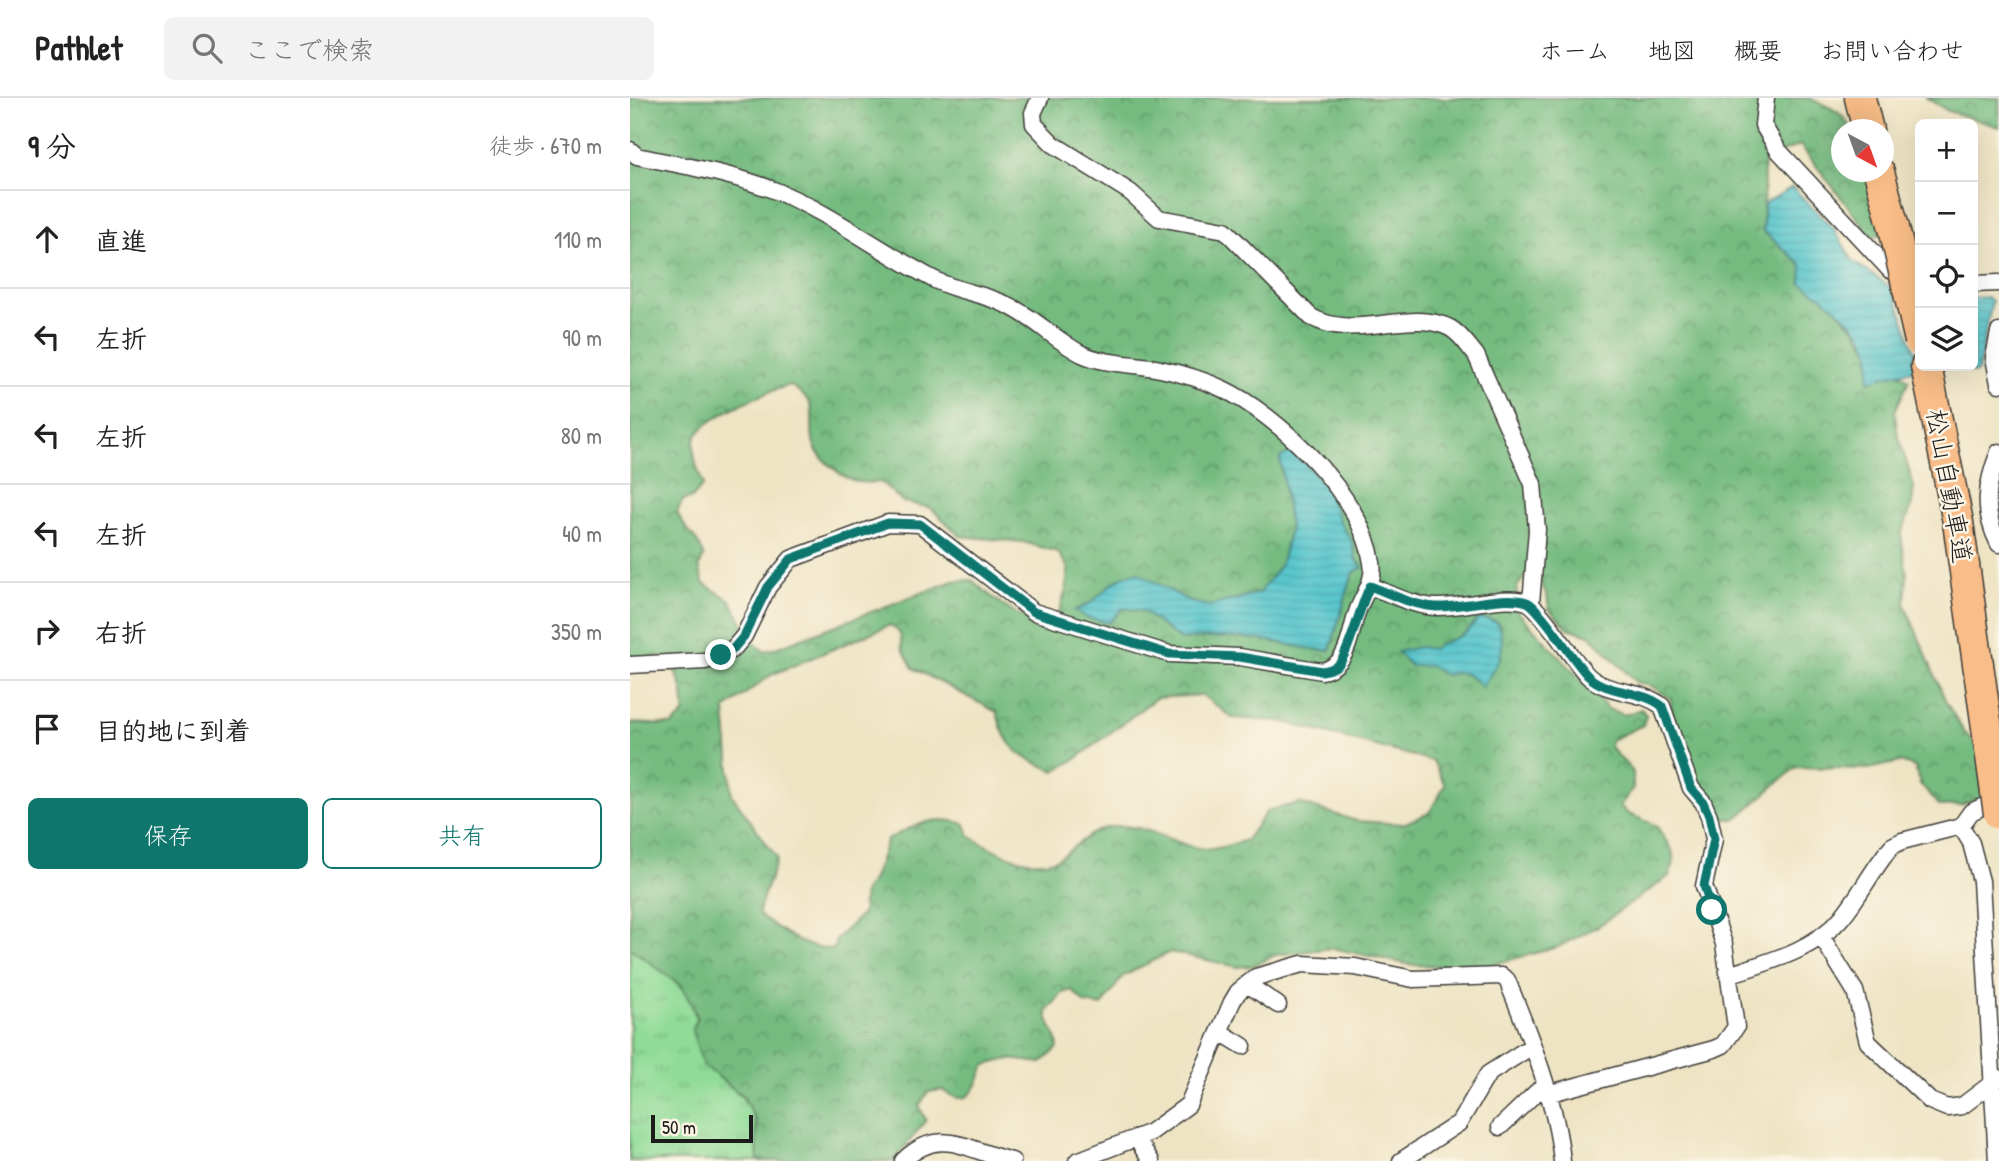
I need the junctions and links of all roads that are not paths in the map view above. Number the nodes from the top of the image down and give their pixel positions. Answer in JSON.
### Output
{"nodes":[{"id":1,"x":1040,"y":98,"type":"edge"},
{"id":2,"x":1766,"y":98,"type":"edge"},
{"id":3,"x":1860,"y":98,"type":"edge"},
{"id":4,"x":1865,"y":119,"type":"edge"},
{"id":5,"x":630,"y":150,"type":"edge"},
{"id":6,"x":1882,"y":182,"type":"edge"},
{"id":7,"x":1915,"y":280,"type":"edge"},
{"id":8,"x":1999,"y":283,"type":"edge"},
{"id":9,"x":1978,"y":284,"type":"edge"},
{"id":10,"x":1915,"y":319,"type":"edge"},
{"id":11,"x":1999,"y":332,"type":"edge"},
{"id":12,"x":1927,"y":371,"type":"edge"},
{"id":13,"x":1999,"y":384,"type":"edge"},
{"id":14,"x":1999,"y":452,"type":"edge"},
{"id":15,"x":1999,"y":544,"type":"edge"},
{"id":16,"x":1370,"y":586,"type":"junction"},
{"id":17,"x":1531,"y":603,"type":"junction"},
{"id":18,"x":630,"y":665,"type":"edge"},
{"id":19,"x":1999,"y":799,"type":"edge"},
{"id":20,"x":1999,"y":814,"type":"edge"},
{"id":21,"x":1961,"y":825,"type":"junction"},
{"id":22,"x":1821,"y":936,"type":"junction"},
{"id":23,"x":1728,"y":975,"type":"junction"},
{"id":24,"x":1247,"y":984,"type":"junction"},
{"id":25,"x":1278,"y":1005,"type":"dead end"},
{"id":26,"x":1220,"y":1032,"type":"junction"},
{"id":27,"x":1243,"y":1046,"type":"dead end"},
{"id":28,"x":1532,"y":1046,"type":"junction"},
{"id":29,"x":1997,"y":1076,"type":"edge"},
{"id":30,"x":1546,"y":1090,"type":"junction"},
{"id":31,"x":1500,"y":1127,"type":"dead end"},
{"id":32,"x":1136,"y":1138,"type":"junction"},
{"id":33,"x":904,"y":1161,"type":"edge"},
{"id":34,"x":1012,"y":1161,"type":"edge"},
{"id":35,"x":1077,"y":1161,"type":"edge"},
{"id":36,"x":1151,"y":1161,"type":"edge"},
{"id":37,"x":1401,"y":1161,"type":"edge"},
{"id":38,"x":1562,"y":1161,"type":"edge"},
{"id":39,"x":1997,"y":1161,"type":"edge"}],
"edges":[{"from":1,"to":17,"type":"street"},
{"from":2,"to":7,"type":"street"},
{"from":3,"to":4,"type":"highway"},
{"from":5,"to":16,"type":"street"},
{"from":6,"to":10,"type":"highway","bridge":true},
{"from":8,"to":9,"type":"street"},
{"from":11,"to":13,"type":"street"},
{"from":12,"to":20,"type":"highway","name":"松山自動車道","bridge":true},
{"from":14,"to":15,"type":"street"},
{"from":16,"to":17,"type":"street"},
{"from":16,"to":18,"type":"street"},
{"from":17,"to":23,"type":"street"},
{"from":19,"to":21,"type":"street"},
{"from":21,"to":22,"type":"street"},
{"from":21,"to":29,"type":"street"},
{"from":22,"to":23,"type":"street"},
{"from":22,"to":29,"type":"street"},
{"from":23,"to":30,"type":"street"},
{"from":24,"to":25,"type":"street"},
{"from":24,"to":26,"type":"street"},
{"from":24,"to":28,"type":"street"},
{"from":26,"to":27,"type":"street"},
{"from":26,"to":32,"type":"street"},
{"from":28,"to":30,"type":"street"},
{"from":28,"to":37,"type":"street"},
{"from":29,"to":39,"type":"street"},
{"from":30,"to":31,"type":"street"},
{"from":30,"to":38,"type":"street"},
{"from":32,"to":35,"type":"street"},
{"from":32,"to":36,"type":"street"},
{"from":33,"to":34,"type":"street"}]}
